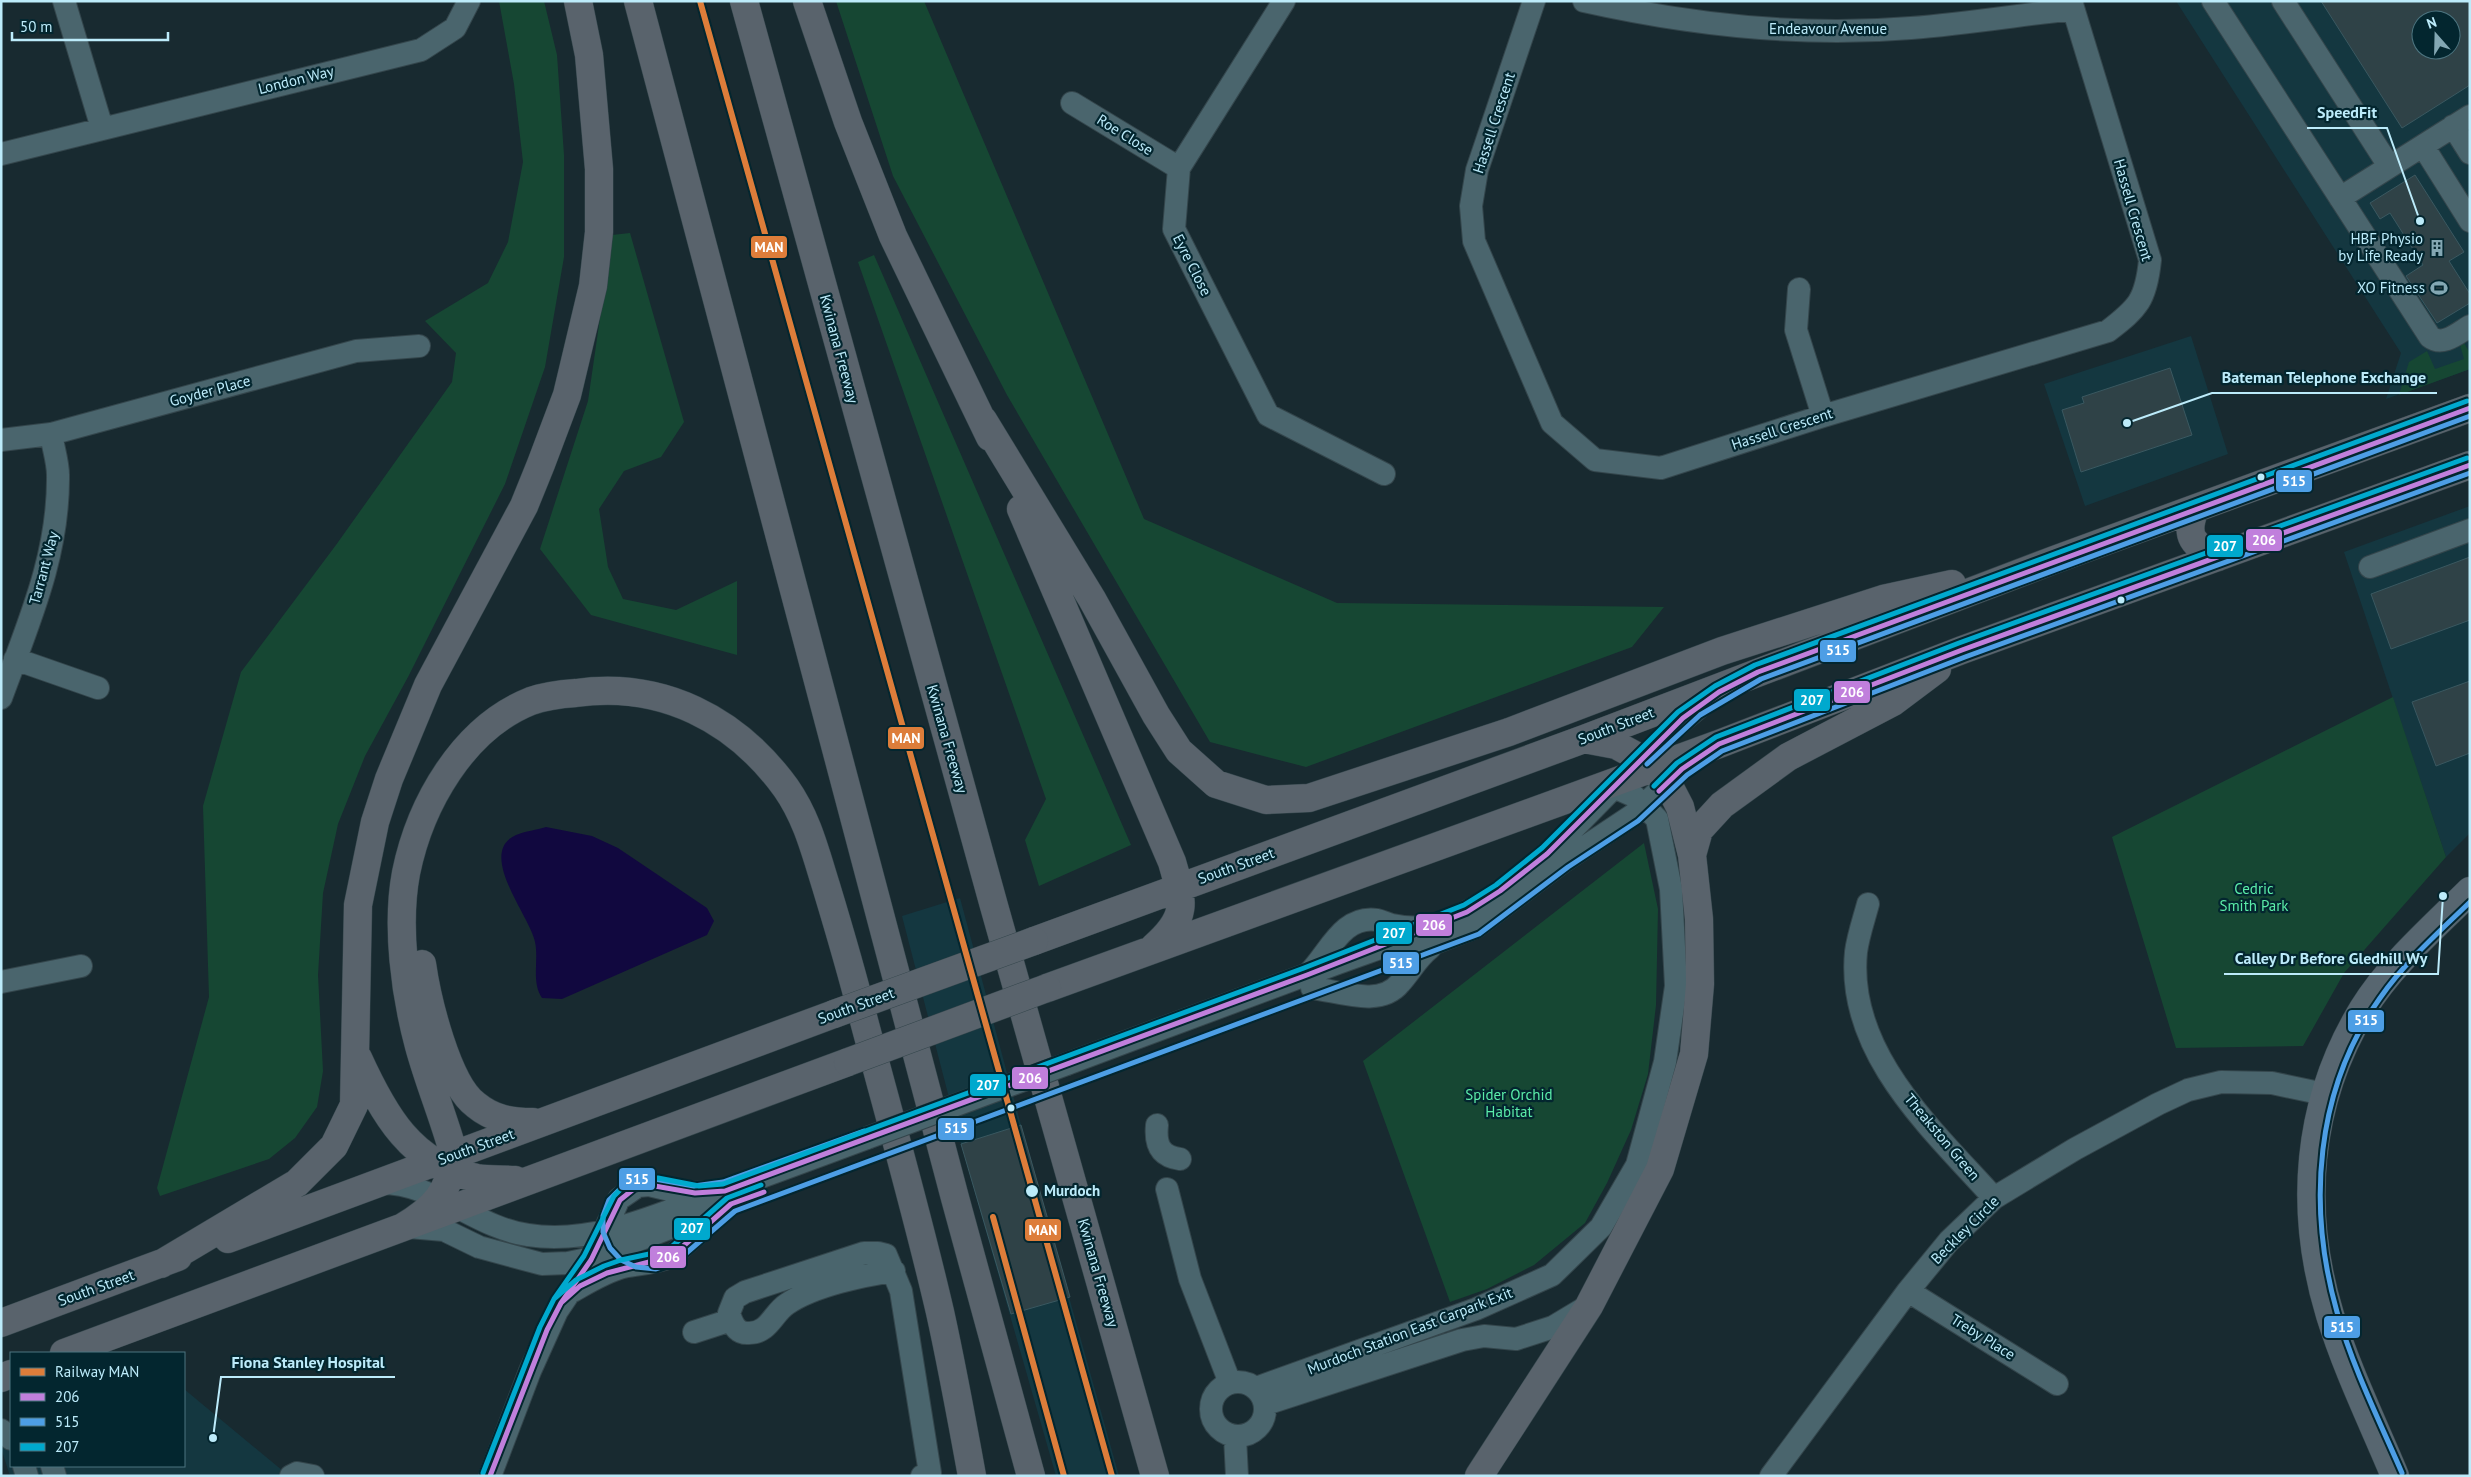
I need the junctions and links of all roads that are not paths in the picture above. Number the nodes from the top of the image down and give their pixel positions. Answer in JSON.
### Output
{"nodes":[{"id":1,"x":64,"y":1,"type":"edge"},
{"id":2,"x":469,"y":1,"type":"edge"},
{"id":3,"x":578,"y":1,"type":"edge"},
{"id":4,"x":638,"y":1,"type":"edge"},
{"id":5,"x":744,"y":1,"type":"edge"},
{"id":6,"x":807,"y":1,"type":"edge"},
{"id":7,"x":1284,"y":1,"type":"edge"},
{"id":8,"x":1534,"y":1,"type":"edge"},
{"id":9,"x":1584,"y":1,"type":"edge"},
{"id":10,"x":2213,"y":1,"type":"edge"},
{"id":11,"x":2283,"y":1,"type":"edge"},
{"id":12,"x":2072,"y":5,"type":"edge"},
{"id":13,"x":1072,"y":103,"type":"dead end"},
{"id":14,"x":2462,"y":121,"type":"edge"},
{"id":15,"x":102,"y":128,"type":"junction"},
{"id":16,"x":2423,"y":146,"type":"junction"},
{"id":17,"x":2470,"y":153,"type":"edge"},
{"id":18,"x":1,"y":154,"type":"edge"},
{"id":19,"x":2389,"y":166,"type":"junction"},
{"id":20,"x":1179,"y":168,"type":"junction"},
{"id":21,"x":2340,"y":198,"type":"junction"},
{"id":22,"x":2470,"y":221,"type":"edge"},
{"id":23,"x":1799,"y":289,"type":"dead end"},
{"id":24,"x":2470,"y":326,"type":"edge"},
{"id":25,"x":419,"y":346,"type":"dead end"},
{"id":26,"x":2470,"y":391,"type":"edge"},
{"id":27,"x":2470,"y":408,"type":"edge"},
{"id":28,"x":1823,"y":416,"type":"junction"},
{"id":29,"x":983,"y":420,"type":"junction"},
{"id":30,"x":2430,"y":423,"type":"junction"},
{"id":31,"x":51,"y":434,"type":"junction"},
{"id":32,"x":1,"y":440,"type":"edge"},
{"id":33,"x":2470,"y":465,"type":"edge"},
{"id":34,"x":1384,"y":474,"type":"dead end"},
{"id":35,"x":2196,"y":509,"type":"junction"},
{"id":36,"x":2470,"y":530,"type":"edge"},
{"id":37,"x":2218,"y":557,"type":"junction"},
{"id":38,"x":2054,"y":560,"type":"junction"},
{"id":39,"x":2370,"y":567,"type":"dead end"},
{"id":40,"x":1962,"y":650,"type":"junction"},
{"id":41,"x":15,"y":659,"type":"junction"},
{"id":42,"x":1758,"y":672,"type":"junction"},
{"id":43,"x":98,"y":688,"type":"dead end"},
{"id":44,"x":1,"y":698,"type":"edge"},
{"id":45,"x":1584,"y":739,"type":"junction"},
{"id":46,"x":1643,"y":783,"type":"junction"},
{"id":47,"x":414,"y":844,"type":"junction"},
{"id":48,"x":1692,"y":856,"type":"junction"},
{"id":49,"x":1179,"y":887,"type":"junction"},
{"id":50,"x":2470,"y":891,"type":"edge"},
{"id":51,"x":1868,"y":904,"type":"dead end"},
{"id":52,"x":1436,"y":934,"type":"junction"},
{"id":53,"x":1334,"y":943,"type":"junction"},
{"id":54,"x":1402,"y":947,"type":"junction"},
{"id":55,"x":1151,"y":949,"type":"junction"},
{"id":56,"x":81,"y":966,"type":"dead end"},
{"id":57,"x":1334,"y":972,"type":"junction"},
{"id":58,"x":1,"y":982,"type":"edge"},
{"id":59,"x":1309,"y":982,"type":"junction"},
{"id":60,"x":1360,"y":996,"type":"junction"},
{"id":61,"x":356,"y":1054,"type":"junction"},
{"id":62,"x":2324,"y":1094,"type":"junction"},
{"id":63,"x":542,"y":1122,"type":"junction"},
{"id":64,"x":1157,"y":1125,"type":"dead end"},
{"id":65,"x":1180,"y":1159,"type":"dead end"},
{"id":66,"x":447,"y":1162,"type":"junction"},
{"id":67,"x":523,"y":1181,"type":"junction"},
{"id":68,"x":379,"y":1183,"type":"junction"},
{"id":69,"x":1167,"y":1189,"type":"dead end"},
{"id":70,"x":728,"y":1197,"type":"junction"},
{"id":71,"x":1994,"y":1198,"type":"junction"},
{"id":72,"x":619,"y":1199,"type":"junction"},
{"id":73,"x":447,"y":1202,"type":"junction"},
{"id":74,"x":681,"y":1205,"type":"junction"},
{"id":75,"x":402,"y":1226,"type":"junction"},
{"id":76,"x":612,"y":1232,"type":"junction"},
{"id":77,"x":563,"y":1238,"type":"junction"},
{"id":78,"x":680,"y":1248,"type":"junction"},
{"id":79,"x":591,"y":1260,"type":"junction"},
{"id":80,"x":646,"y":1262,"type":"junction"},
{"id":81,"x":161,"y":1264,"type":"junction"},
{"id":82,"x":894,"y":1271,"type":"junction"},
{"id":83,"x":1908,"y":1291,"type":"junction"},
{"id":84,"x":566,"y":1296,"type":"junction"},
{"id":85,"x":1589,"y":1306,"type":"junction"},
{"id":86,"x":731,"y":1320,"type":"junction"},
{"id":87,"x":1,"y":1323,"type":"edge"},
{"id":88,"x":694,"y":1332,"type":"dead end"},
{"id":89,"x":109,"y":1336,"type":"junction"},
{"id":90,"x":67,"y":1352,"type":"edge"},
{"id":91,"x":89,"y":1352,"type":"edge"},
{"id":92,"x":1324,"y":1364,"type":"junction"},
{"id":93,"x":1350,"y":1376,"type":"junction"},
{"id":94,"x":1230,"y":1383,"type":"junction"},
{"id":95,"x":2057,"y":1384,"type":"dead end"},
{"id":96,"x":1261,"y":1396,"type":"junction"},
{"id":97,"x":508,"y":1432,"type":"junction"},
{"id":98,"x":1235,"y":1437,"type":"junction"},
{"id":99,"x":927,"y":1475,"type":"edge"},
{"id":100,"x":291,"y":1476,"type":"edge"},
{"id":101,"x":313,"y":1476,"type":"edge"},
{"id":102,"x":490,"y":1476,"type":"edge"},
{"id":103,"x":497,"y":1476,"type":"edge"},
{"id":104,"x":972,"y":1476,"type":"edge"},
{"id":105,"x":1031,"y":1476,"type":"edge"},
{"id":106,"x":1155,"y":1476,"type":"edge"},
{"id":107,"x":1236,"y":1476,"type":"edge"},
{"id":108,"x":1479,"y":1476,"type":"edge"},
{"id":109,"x":1771,"y":1476,"type":"edge"},
{"id":110,"x":2395,"y":1476,"type":"edge"}],
"edges":[{"from":1,"to":15,"type":"street"},
{"from":2,"to":15,"type":"street","name":"London Way"},
{"from":3,"to":61,"type":"highway"},
{"from":4,"to":105,"type":"highway"},
{"from":5,"to":106,"type":"highway","name":"Kwinana Freeway"},
{"from":6,"to":29,"type":"highway"},
{"from":7,"to":20,"type":"street","name":"Eyre Close"},
{"from":8,"to":28,"type":"street","name":"Hassell Crescent"},
{"from":9,"to":12,"type":"street","name":"Endeavour Avenue"},
{"from":10,"to":21,"type":"street"},
{"from":11,"to":19,"type":"street"},
{"from":12,"to":28,"type":"street","name":"Hassell Crescent"},
{"from":13,"to":20,"type":"street","name":"Roe Close"},
{"from":14,"to":16,"type":"street"},
{"from":14,"to":17,"type":"street"},
{"from":15,"to":18,"type":"street","name":"London Way"},
{"from":16,"to":19,"type":"street"},
{"from":16,"to":22,"type":"street"},
{"from":19,"to":21,"type":"street"},
{"from":20,"to":34,"type":"street","name":"Eyre Close"},
{"from":21,"to":24,"type":"street"},
{"from":23,"to":28,"type":"street"},
{"from":25,"to":31,"type":"street","name":"Goyder Place"},
{"from":26,"to":30,"type":"highway"},
{"from":27,"to":30,"type":"highway","name":"South Street"},
{"from":29,"to":38,"type":"highway"},
{"from":29,"to":49,"type":"highway"},
{"from":30,"to":35,"type":"highway","name":"South Street"},
{"from":31,"to":32,"type":"street","name":"Goyder Place"},
{"from":31,"to":41,"type":"street","name":"Tarrant Way"},
{"from":33,"to":37,"type":"highway"},
{"from":35,"to":37,"type":"highway"},
{"from":35,"to":38,"type":"highway","name":"South Street"},
{"from":36,"to":39,"type":"street"},
{"from":37,"to":40,"type":"highway"},
{"from":38,"to":42,"type":"highway","name":"South Street"},
{"from":40,"to":46,"type":"highway"},
{"from":40,"to":48,"type":"highway"},
{"from":41,"to":43,"type":"street"},
{"from":41,"to":44,"type":"street","name":"Tarrant Way"},
{"from":42,"to":45,"type":"highway","name":"South Street"},
{"from":42,"to":46,"type":"street"},
{"from":45,"to":46,"type":"highway"},
{"from":45,"to":49,"type":"highway","name":"South Street"},
{"from":46,"to":48,"type":"highway"},
{"from":46,"to":52,"type":"street"},
{"from":46,"to":52,"type":"street"},
{"from":46,"to":55,"type":"highway"},
{"from":46,"to":92,"type":"street","name":"Murdoch Station East Carpark Exit"},
{"from":47,"to":63,"type":"highway"},
{"from":47,"to":66,"type":"highway"},
{"from":47,"to":104,"type":"highway"},
{"from":48,"to":85,"type":"highway"},
{"from":49,"to":55,"type":"highway"},
{"from":49,"to":63,"type":"highway","name":"South Street","bridge":true},
{"from":50,"to":62,"type":"main road"},
{"from":51,"to":71,"type":"street","name":"Theakston Green"},
{"from":52,"to":54,"type":"street"},
{"from":52,"to":54,"type":"street"},
{"from":53,"to":54,"type":"street"},
{"from":53,"to":57,"type":"street"},
{"from":53,"to":59,"type":"street"},
{"from":54,"to":57,"type":"street"},
{"from":54,"to":60,"type":"street"},
{"from":55,"to":67,"type":"highway","bridge":true},
{"from":56,"to":58,"type":"street"},
{"from":57,"to":59,"type":"street"},
{"from":57,"to":60,"type":"street"},
{"from":59,"to":60,"type":"street"},
{"from":59,"to":70,"type":"street","bridge":true},
{"from":61,"to":66,"type":"highway"},
{"from":61,"to":81,"type":"highway"},
{"from":62,"to":71,"type":"street","name":"Beckley Circle"},
{"from":62,"to":110,"type":"main road"},
{"from":63,"to":66,"type":"highway","name":"South Street"},
{"from":64,"to":65,"type":"street"},
{"from":66,"to":67,"type":"highway"},
{"from":66,"to":68,"type":"highway","name":"South Street"},
{"from":66,"to":73,"type":"highway"},
{"from":67,"to":73,"type":"highway"},
{"from":68,"to":73,"type":"street"},
{"from":68,"to":81,"type":"highway","name":"South Street"},
{"from":69,"to":94,"type":"street"},
{"from":70,"to":74,"type":"street"},
{"from":70,"to":74,"type":"street"},
{"from":70,"to":78,"type":"street"},
{"from":71,"to":83,"type":"street","name":"Beckley Circle"},
{"from":72,"to":74,"type":"street"},
{"from":72,"to":76,"type":"street"},
{"from":72,"to":77,"type":"street"},
{"from":73,"to":75,"type":"highway"},
{"from":73,"to":77,"type":"street"},
{"from":74,"to":76,"type":"street"},
{"from":74,"to":78,"type":"street"},
{"from":75,"to":79,"type":"street"},
{"from":75,"to":89,"type":"highway"},
{"from":76,"to":77,"type":"street"},
{"from":76,"to":79,"type":"street"},
{"from":76,"to":80,"type":"street"},
{"from":78,"to":80,"type":"street"},
{"from":79,"to":80,"type":"street"},
{"from":79,"to":84,"type":"street"},
{"from":80,"to":84,"type":"street"},
{"from":81,"to":87,"type":"highway","name":"South Street"},
{"from":82,"to":86,"type":"street"},
{"from":82,"to":86,"type":"street"},
{"from":82,"to":99,"type":"street"},
{"from":83,"to":95,"type":"street","name":"Treby Place"},
{"from":83,"to":109,"type":"street","name":"Beckley Circle"},
{"from":84,"to":97,"type":"street"},
{"from":85,"to":93,"type":"street"},
{"from":85,"to":108,"type":"highway"},
{"from":86,"to":88,"type":"street"},
{"from":89,"to":90,"type":"highway"},
{"from":89,"to":91,"type":"street"},
{"from":92,"to":93,"type":"street"},
{"from":92,"to":96,"type":"street","name":"Murdoch Station East Carpark Exit"},
{"from":93,"to":96,"type":"street"},
{"from":94,"to":96,"type":"street"},
{"from":94,"to":98,"type":"street"},
{"from":96,"to":98,"type":"street"},
{"from":97,"to":102,"type":"street"},
{"from":97,"to":103,"type":"street"},
{"from":98,"to":107,"type":"street"},
{"from":100,"to":101,"type":"street"}]}
